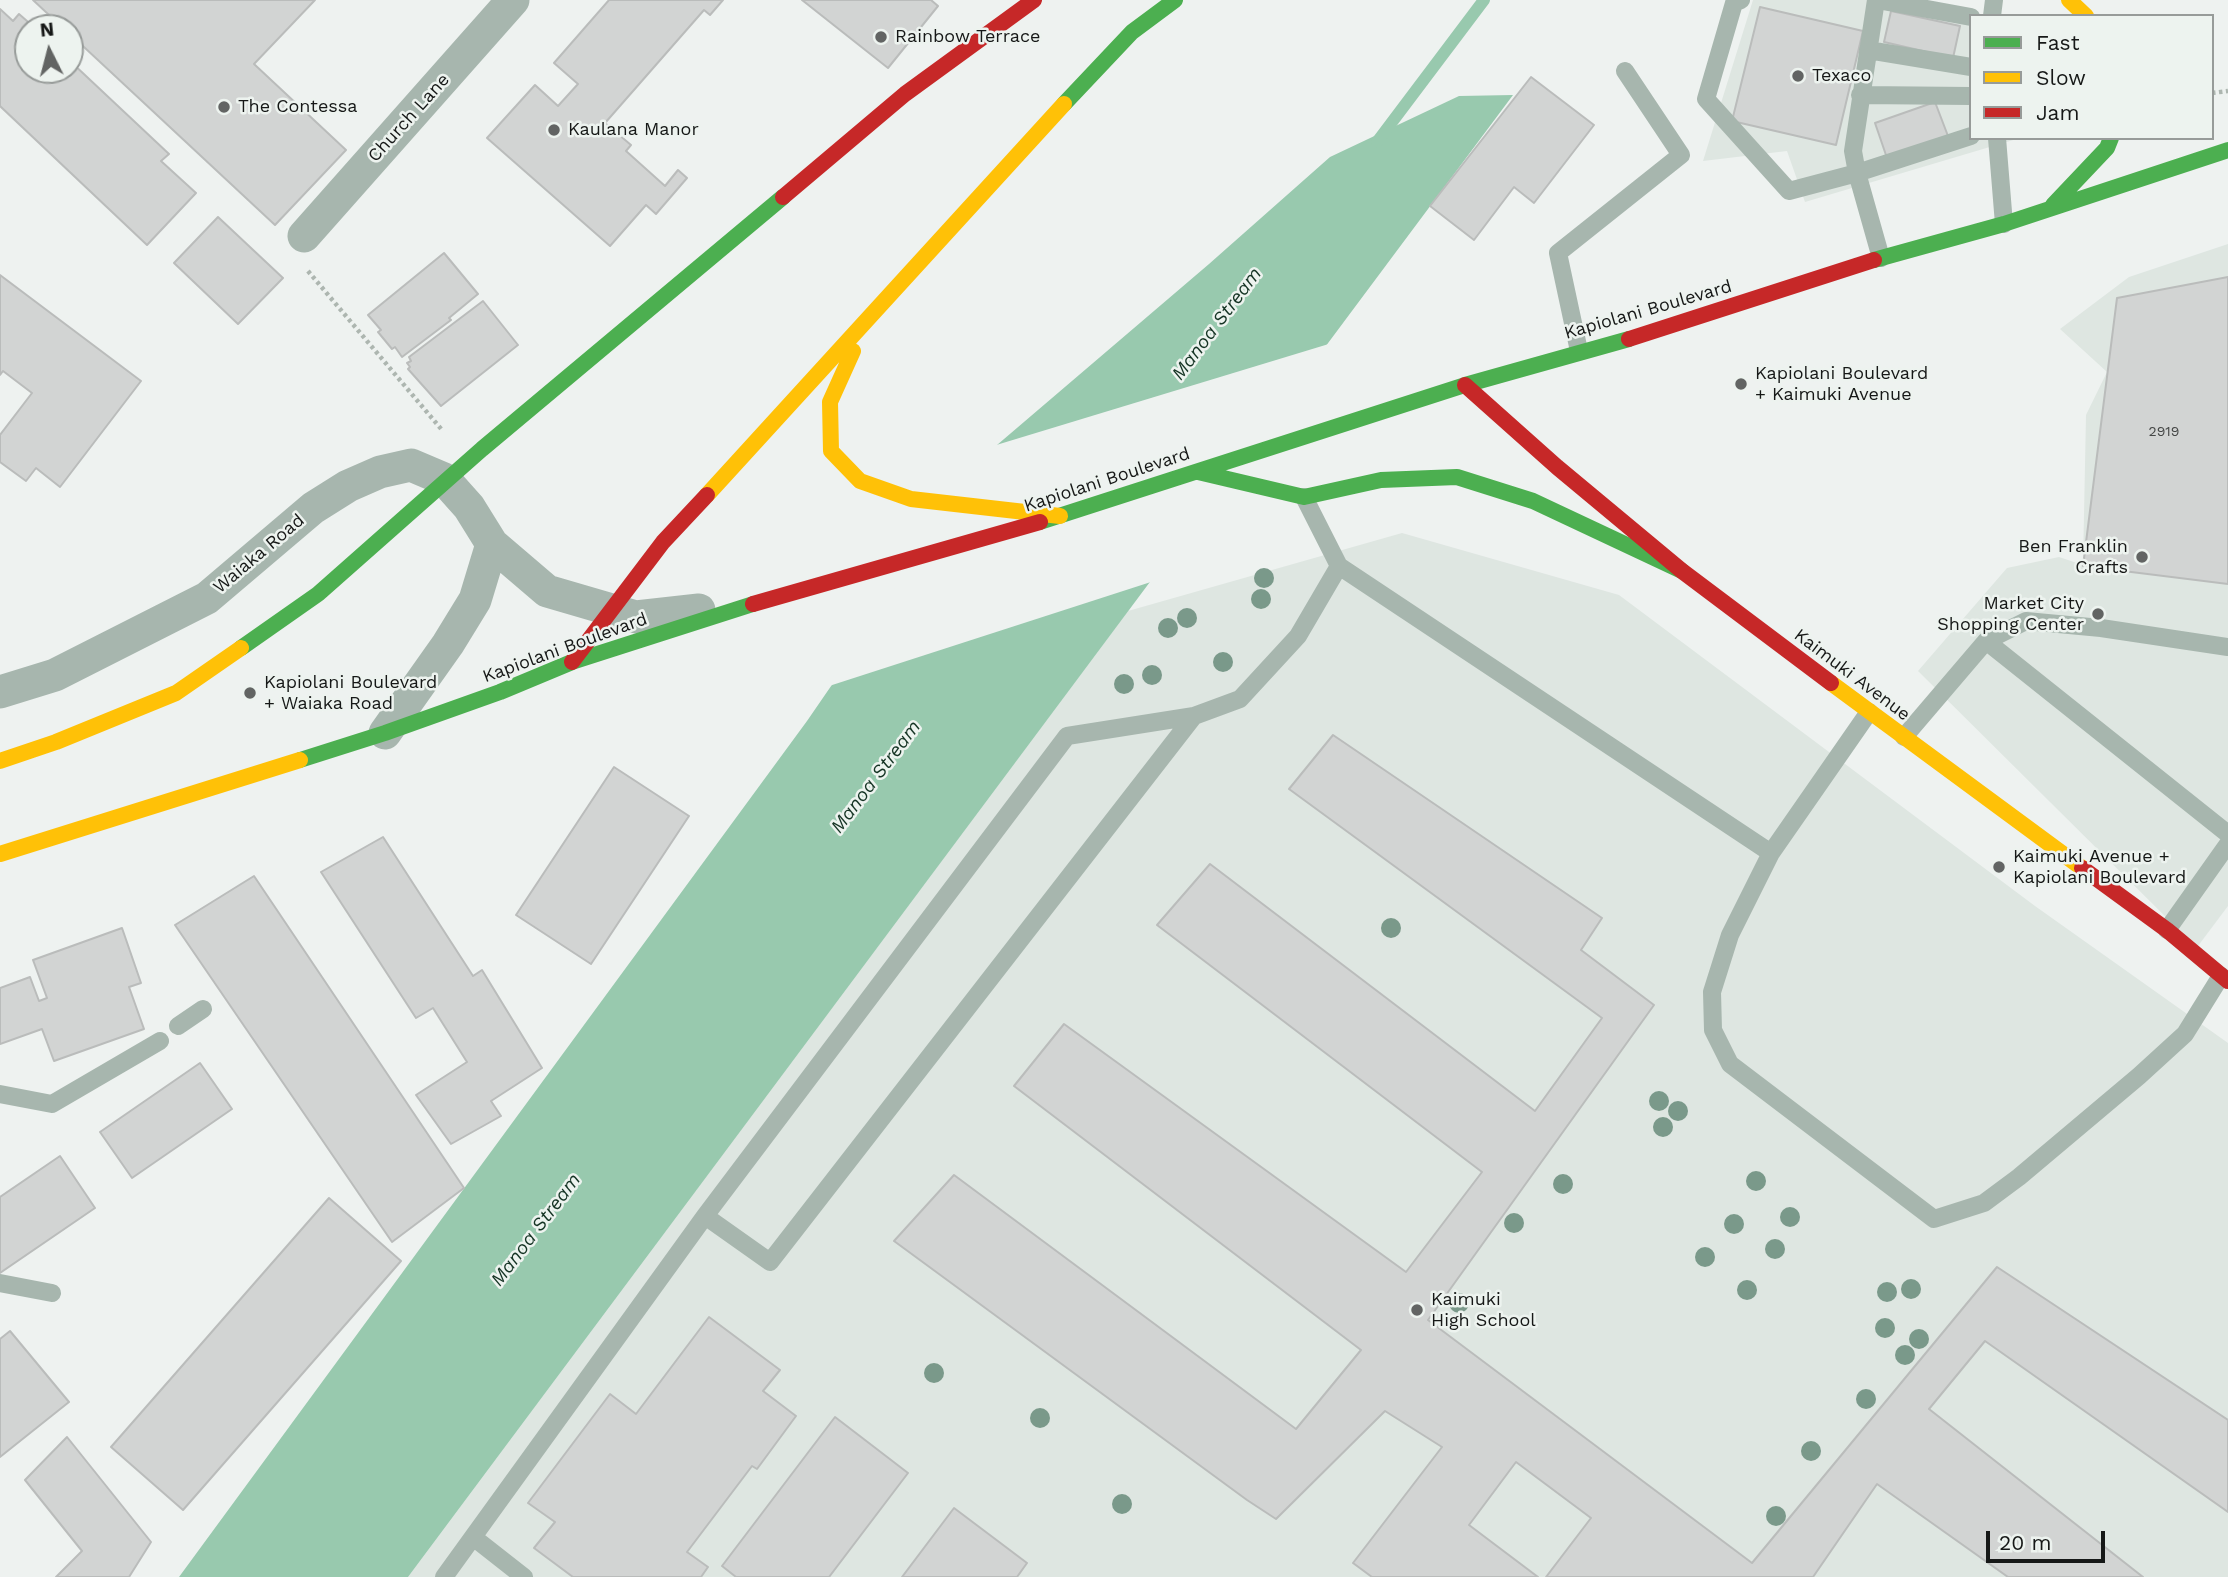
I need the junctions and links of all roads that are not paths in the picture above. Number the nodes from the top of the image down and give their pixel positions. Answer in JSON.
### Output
{"nodes":[{"id":1,"x":513,"y":0,"type":"edge"},
{"id":2,"x":1034,"y":0,"type":"edge"},
{"id":3,"x":1174,"y":0,"type":"edge"},
{"id":4,"x":1741,"y":0,"type":"edge"},
{"id":5,"x":1876,"y":0,"type":"edge"},
{"id":6,"x":2069,"y":0,"type":"edge"},
{"id":7,"x":2084,"y":14,"type":"edge"},
{"id":8,"x":1969,"y":17,"type":"edge"},
{"id":9,"x":1868,"y":50,"type":"junction"},
{"id":10,"x":1969,"y":67,"type":"edge"},
{"id":11,"x":1625,"y":71,"type":"dead end"},
{"id":12,"x":1860,"y":95,"type":"junction"},
{"id":13,"x":1969,"y":96,"type":"edge"},
{"id":14,"x":1969,"y":137,"type":"edge"},
{"id":15,"x":1997,"y":140,"type":"edge"},
{"id":16,"x":2110,"y":140,"type":"edge"},
{"id":17,"x":2228,"y":150,"type":"edge"},
{"id":18,"x":1857,"y":173,"type":"junction"},
{"id":19,"x":2050,"y":207,"type":"junction"},
{"id":20,"x":2004,"y":223,"type":"junction"},
{"id":21,"x":304,"y":236,"type":"road end"},
{"id":22,"x":1881,"y":258,"type":"junction"},
{"id":23,"x":866,"y":323,"type":"junction"},
{"id":24,"x":1579,"y":351,"type":"junction"},
{"id":25,"x":1465,"y":385,"type":"junction"},
{"id":26,"x":1198,"y":472,"type":"junction"},
{"id":27,"x":1304,"y":497,"type":"junction"},
{"id":28,"x":1060,"y":516,"type":"junction"},
{"id":29,"x":492,"y":544,"type":"junction"},
{"id":30,"x":1339,"y":566,"type":"junction"},
{"id":31,"x":1682,"y":571,"type":"junction"},
{"id":32,"x":755,"y":603,"type":"junction"},
{"id":33,"x":611,"y":610,"type":"junction"},
{"id":34,"x":1986,"y":640,"type":"junction"},
{"id":35,"x":2228,"y":647,"type":"edge"},
{"id":36,"x":572,"y":662,"type":"junction"},
{"id":37,"x":0,"y":692,"type":"edge"},
{"id":38,"x":1869,"y":712,"type":"junction"},
{"id":39,"x":1194,"y":716,"type":"junction"},
{"id":40,"x":385,"y":733,"type":"junction"},
{"id":41,"x":1904,"y":737,"type":"junction"},
{"id":42,"x":0,"y":761,"type":"edge"},
{"id":43,"x":2228,"y":834,"type":"edge"},
{"id":44,"x":2228,"y":844,"type":"edge"},
{"id":45,"x":1771,"y":853,"type":"junction"},
{"id":46,"x":0,"y":854,"type":"edge"},
{"id":47,"x":2167,"y":930,"type":"junction"},
{"id":48,"x":2225,"y":979,"type":"edge"},
{"id":49,"x":203,"y":1009,"type":"dead end"},
{"id":50,"x":178,"y":1026,"type":"dead end"},
{"id":51,"x":160,"y":1041,"type":"dead end"},
{"id":52,"x":0,"y":1094,"type":"edge"},
{"id":53,"x":705,"y":1216,"type":"junction"},
{"id":54,"x":0,"y":1283,"type":"edge"},
{"id":55,"x":52,"y":1293,"type":"dead end"},
{"id":56,"x":473,"y":1537,"type":"junction"},
{"id":57,"x":444,"y":1577,"type":"edge"},
{"id":58,"x":524,"y":1577,"type":"edge"}],
"edges":[{"from":1,"to":21,"type":"street","name":"Church Lane"},
{"from":2,"to":42,"type":"main road"},
{"from":3,"to":23,"type":"main road"},
{"from":4,"to":18,"type":"lane"},
{"from":5,"to":8,"type":"lane"},
{"from":5,"to":9,"type":"lane"},
{"from":6,"to":7,"type":"main road"},
{"from":9,"to":10,"type":"lane"},
{"from":9,"to":12,"type":"lane"},
{"from":11,"to":24,"type":"lane"},
{"from":12,"to":13,"type":"lane"},
{"from":12,"to":18,"type":"lane"},
{"from":14,"to":18,"type":"lane"},
{"from":15,"to":20,"type":"lane"},
{"from":16,"to":19,"type":"main road"},
{"from":17,"to":19,"type":"main road","name":"Kapiolani Boulevard"},
{"from":18,"to":22,"type":"lane"},
{"from":19,"to":20,"type":"main road","name":"Kapiolani Boulevard"},
{"from":20,"to":22,"type":"main road","name":"Kapiolani Boulevard"},
{"from":22,"to":24,"type":"main road","name":"Kapiolani Boulevard"},
{"from":23,"to":28,"type":"main road"},
{"from":23,"to":33,"type":"main road"},
{"from":24,"to":25,"type":"main road","name":"Kapiolani Boulevard"},
{"from":25,"to":26,"type":"main road","name":"Kapiolani Boulevard"},
{"from":25,"to":31,"type":"main road","name":"Kaimuki Avenue"},
{"from":26,"to":27,"type":"main road"},
{"from":26,"to":28,"type":"main road","name":"Kapiolani Boulevard"},
{"from":27,"to":30,"type":"lane"},
{"from":27,"to":31,"type":"main road"},
{"from":28,"to":32,"type":"main road","name":"Kapiolani Boulevard"},
{"from":29,"to":33,"type":"street","name":"Waiaka Road"},
{"from":29,"to":37,"type":"street","name":"Waiaka Road"},
{"from":29,"to":40,"type":"street"},
{"from":30,"to":39,"type":"lane"},
{"from":30,"to":45,"type":"lane"},
{"from":31,"to":38,"type":"main road","name":"Kaimuki Avenue"},
{"from":32,"to":33,"type":"street","name":"Waiaka Road"},
{"from":32,"to":36,"type":"main road","name":"Kapiolani Boulevard"},
{"from":33,"to":36,"type":"main road"},
{"from":34,"to":35,"type":"lane"},
{"from":34,"to":41,"type":"lane"},
{"from":34,"to":43,"type":"lane"},
{"from":36,"to":40,"type":"main road","name":"Kapiolani Boulevard"},
{"from":38,"to":41,"type":"main road","name":"Kaimuki Avenue"},
{"from":38,"to":45,"type":"lane"},
{"from":39,"to":53,"type":"lane"},
{"from":39,"to":53,"type":"lane"},
{"from":40,"to":46,"type":"main road","name":"Kapiolani Boulevard"},
{"from":41,"to":47,"type":"main road","name":"Kaimuki Avenue"},
{"from":44,"to":47,"type":"lane"},
{"from":45,"to":48,"type":"lane"},
{"from":47,"to":48,"type":"main road","name":"Kaimuki Avenue"},
{"from":49,"to":50,"type":"lane"},
{"from":51,"to":52,"type":"lane"},
{"from":53,"to":56,"type":"lane"},
{"from":54,"to":55,"type":"lane"},
{"from":56,"to":57,"type":"lane"},
{"from":56,"to":58,"type":"lane"}]}
